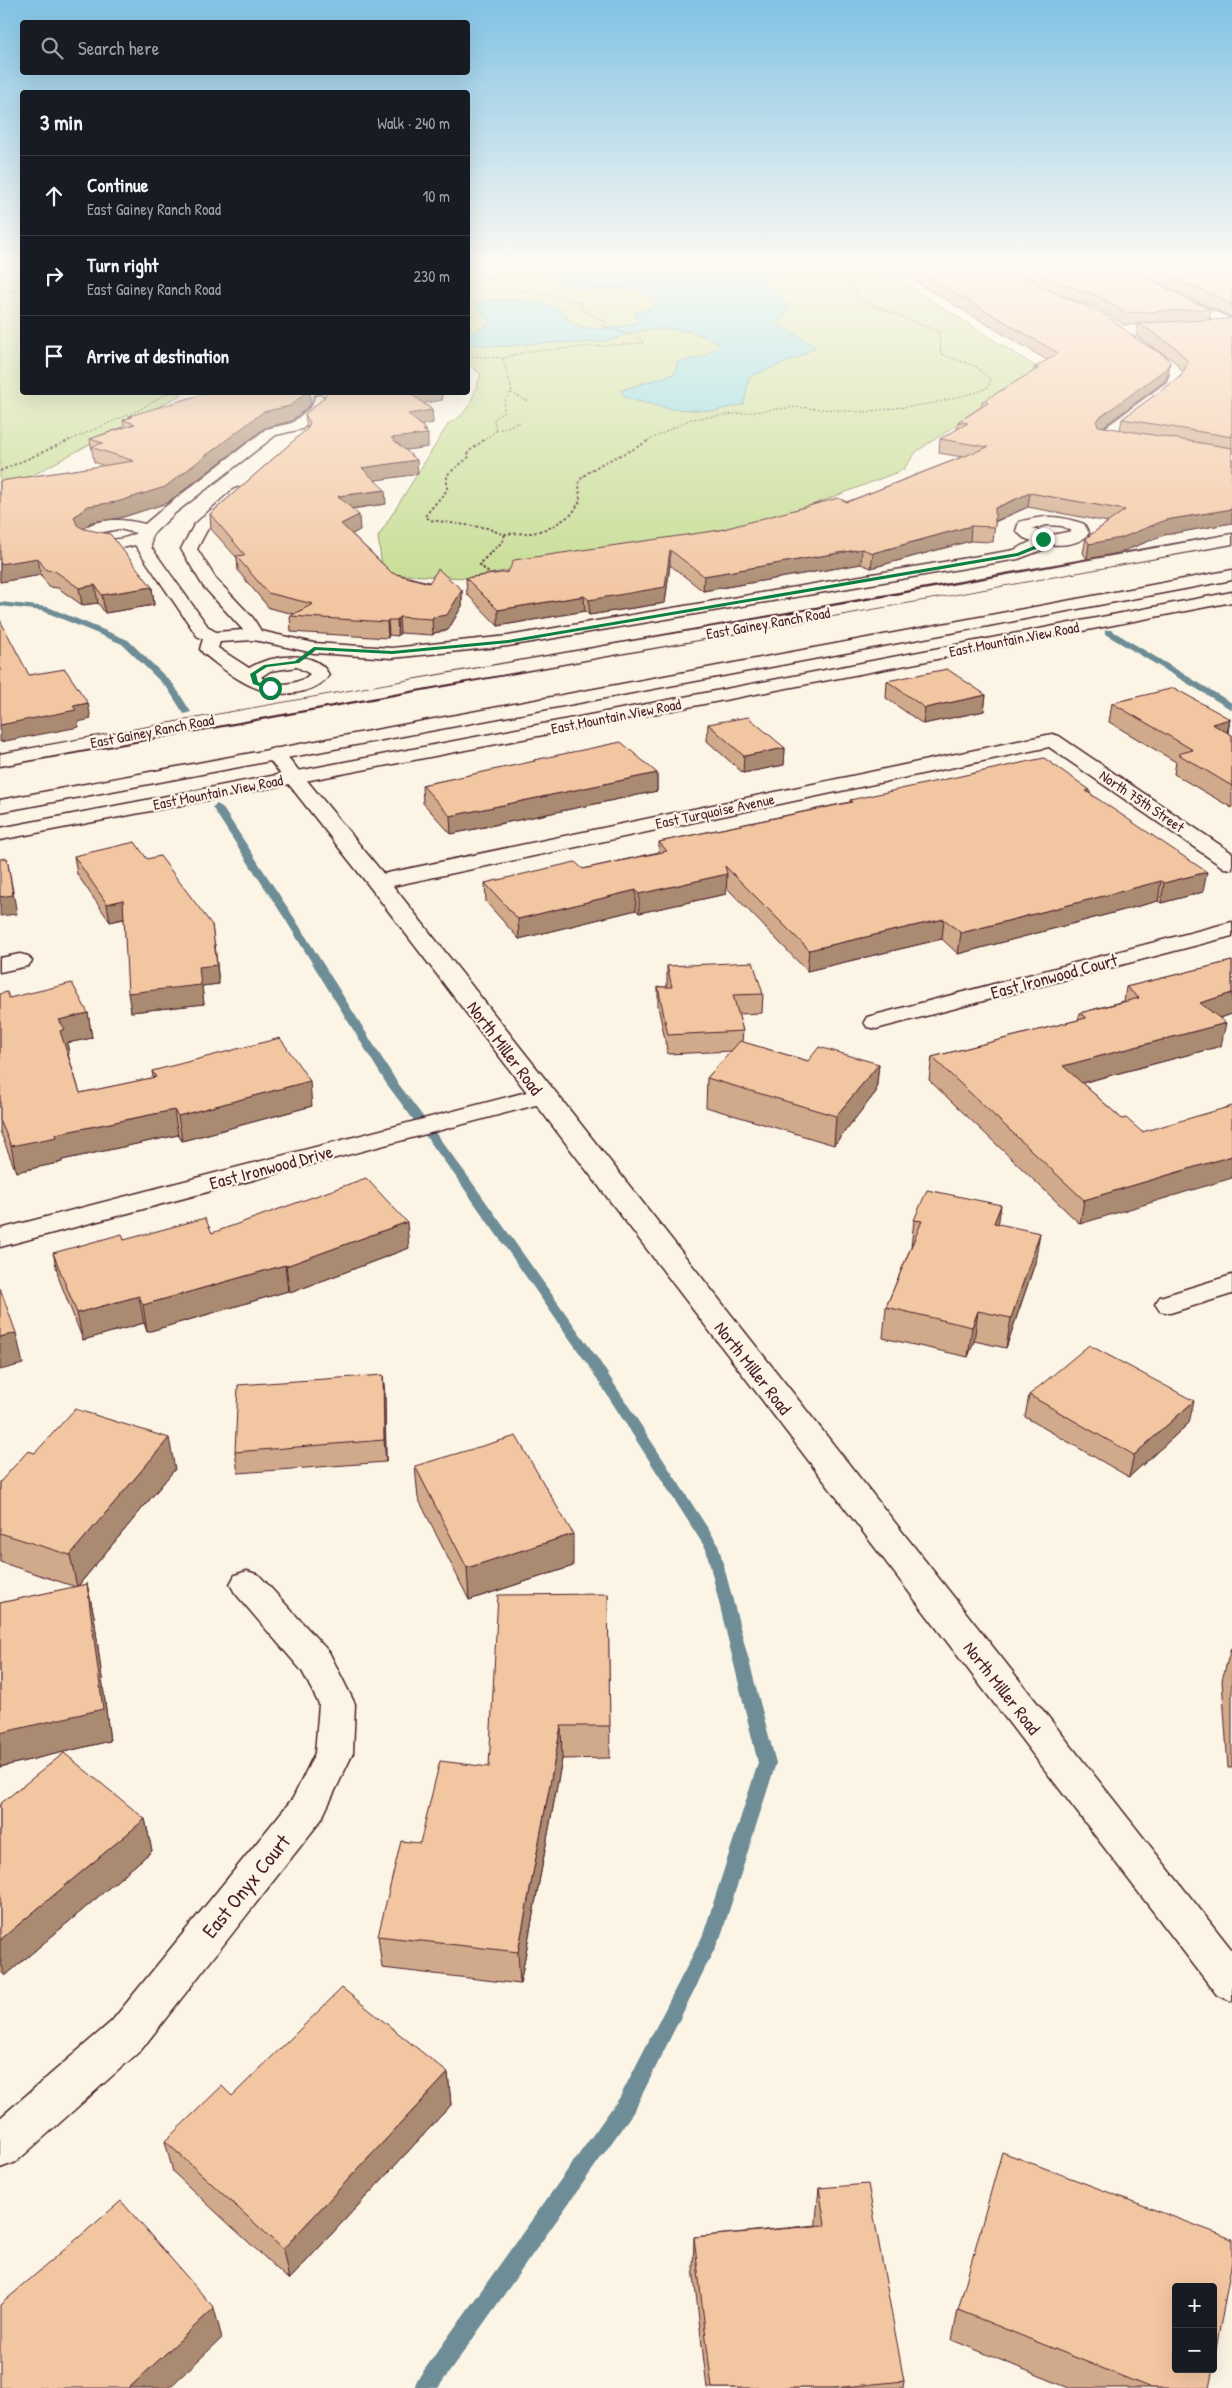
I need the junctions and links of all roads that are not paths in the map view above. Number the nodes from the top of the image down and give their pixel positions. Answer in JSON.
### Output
{"nodes":[{"id":1,"x":1176,"y":376,"type":"edge"},
{"id":2,"x":305,"y":397,"type":"dead end"},
{"id":3,"x":335,"y":397,"type":"edge"},
{"id":4,"x":320,"y":399,"type":"junction"},
{"id":5,"x":297,"y":426,"type":"junction"},
{"id":6,"x":1140,"y":442,"type":"edge"},
{"id":7,"x":296,"y":444,"type":"edge"},
{"id":8,"x":212,"y":477,"type":"junction"},
{"id":9,"x":200,"y":528,"type":"junction"},
{"id":10,"x":149,"y":530,"type":"junction"},
{"id":11,"x":1043,"y":539,"type":"dead end"},
{"id":12,"x":1232,"y":539,"type":"edge"},
{"id":13,"x":1232,"y":575,"type":"edge"},
{"id":14,"x":211,"y":584,"type":"junction"},
{"id":15,"x":174,"y":590,"type":"junction"},
{"id":16,"x":1232,"y":597,"type":"edge"},
{"id":17,"x":254,"y":635,"type":"junction"},
{"id":18,"x":213,"y":637,"type":"junction"},
{"id":19,"x":314,"y":648,"type":"junction"},
{"id":20,"x":297,"y":662,"type":"junction"},
{"id":21,"x":252,"y":678,"type":"junction"},
{"id":22,"x":292,"y":688,"type":"junction"},
{"id":23,"x":304,"y":704,"type":"junction"},
{"id":24,"x":1052,"y":740,"type":"joint"},
{"id":25,"x":274,"y":754,"type":"junction"},
{"id":26,"x":0,"y":760,"type":"edge"},
{"id":27,"x":294,"y":778,"type":"junction"},
{"id":28,"x":0,"y":806,"type":"edge"},
{"id":29,"x":0,"y":834,"type":"edge"},
{"id":30,"x":1232,"y":863,"type":"edge"},
{"id":31,"x":378,"y":882,"type":"junction"},
{"id":32,"x":1232,"y":929,"type":"edge"},
{"id":33,"x":876,"y":1022,"type":"dead end"},
{"id":34,"x":542,"y":1096,"type":"junction"},
{"id":35,"x":0,"y":1238,"type":"edge"},
{"id":36,"x":1232,"y":1284,"type":"edge"},
{"id":37,"x":1170,"y":1304,"type":"dead end"},
{"id":38,"x":247,"y":1584,"type":"dead end"},
{"id":39,"x":1232,"y":1982,"type":"edge"},
{"id":40,"x":0,"y":2148,"type":"edge"}],
"edges":[{"from":1,"to":6,"type":"street"},
{"from":2,"to":4,"type":"street"},
{"from":3,"to":4,"type":"street"},
{"from":4,"to":5,"type":"street"},
{"from":5,"to":7,"type":"street"},
{"from":5,"to":8,"type":"street"},
{"from":8,"to":9,"type":"street"},
{"from":8,"to":10,"type":"street"},
{"from":9,"to":10,"type":"street"},
{"from":9,"to":14,"type":"street"},
{"from":10,"to":15,"type":"street"},
{"from":11,"to":19,"type":"street","name":"East Gainey Ranch Road"},
{"from":12,"to":23,"type":"street","name":"East Gainey Ranch Road"},
{"from":13,"to":25,"type":"street","name":"East Mountain View Road"},
{"from":14,"to":15,"type":"street"},
{"from":14,"to":17,"type":"street"},
{"from":15,"to":18,"type":"street"},
{"from":16,"to":27,"type":"street","name":"East Mountain View Road"},
{"from":17,"to":18,"type":"street","name":"East Gainey Ranch Road"},
{"from":17,"to":19,"type":"street","name":"East Gainey Ranch Road"},
{"from":18,"to":21,"type":"street"},
{"from":19,"to":20,"type":"street"},
{"from":20,"to":21,"type":"street"},
{"from":20,"to":22,"type":"street"},
{"from":21,"to":22,"type":"street"},
{"from":22,"to":23,"type":"street"},
{"from":23,"to":26,"type":"street","name":"East Gainey Ranch Road"},
{"from":24,"to":30,"type":"street","name":"North 75th Street"},
{"from":24,"to":31,"type":"street","name":"East Turquoise Avenue"},
{"from":25,"to":27,"type":"street","name":"North Miller Road"},
{"from":25,"to":28,"type":"street","name":"East Mountain View Road"},
{"from":27,"to":29,"type":"street","name":"East Mountain View Road"},
{"from":27,"to":31,"type":"street","name":"North Miller Road"},
{"from":31,"to":34,"type":"street","name":"North Miller Road"},
{"from":32,"to":33,"type":"street","name":"East Ironwood Court"},
{"from":34,"to":35,"type":"street","name":"East Ironwood Drive"},
{"from":34,"to":39,"type":"street","name":"North Miller Road"},
{"from":36,"to":37,"type":"street"},
{"from":38,"to":40,"type":"street","name":"East Onyx Court"}]}
